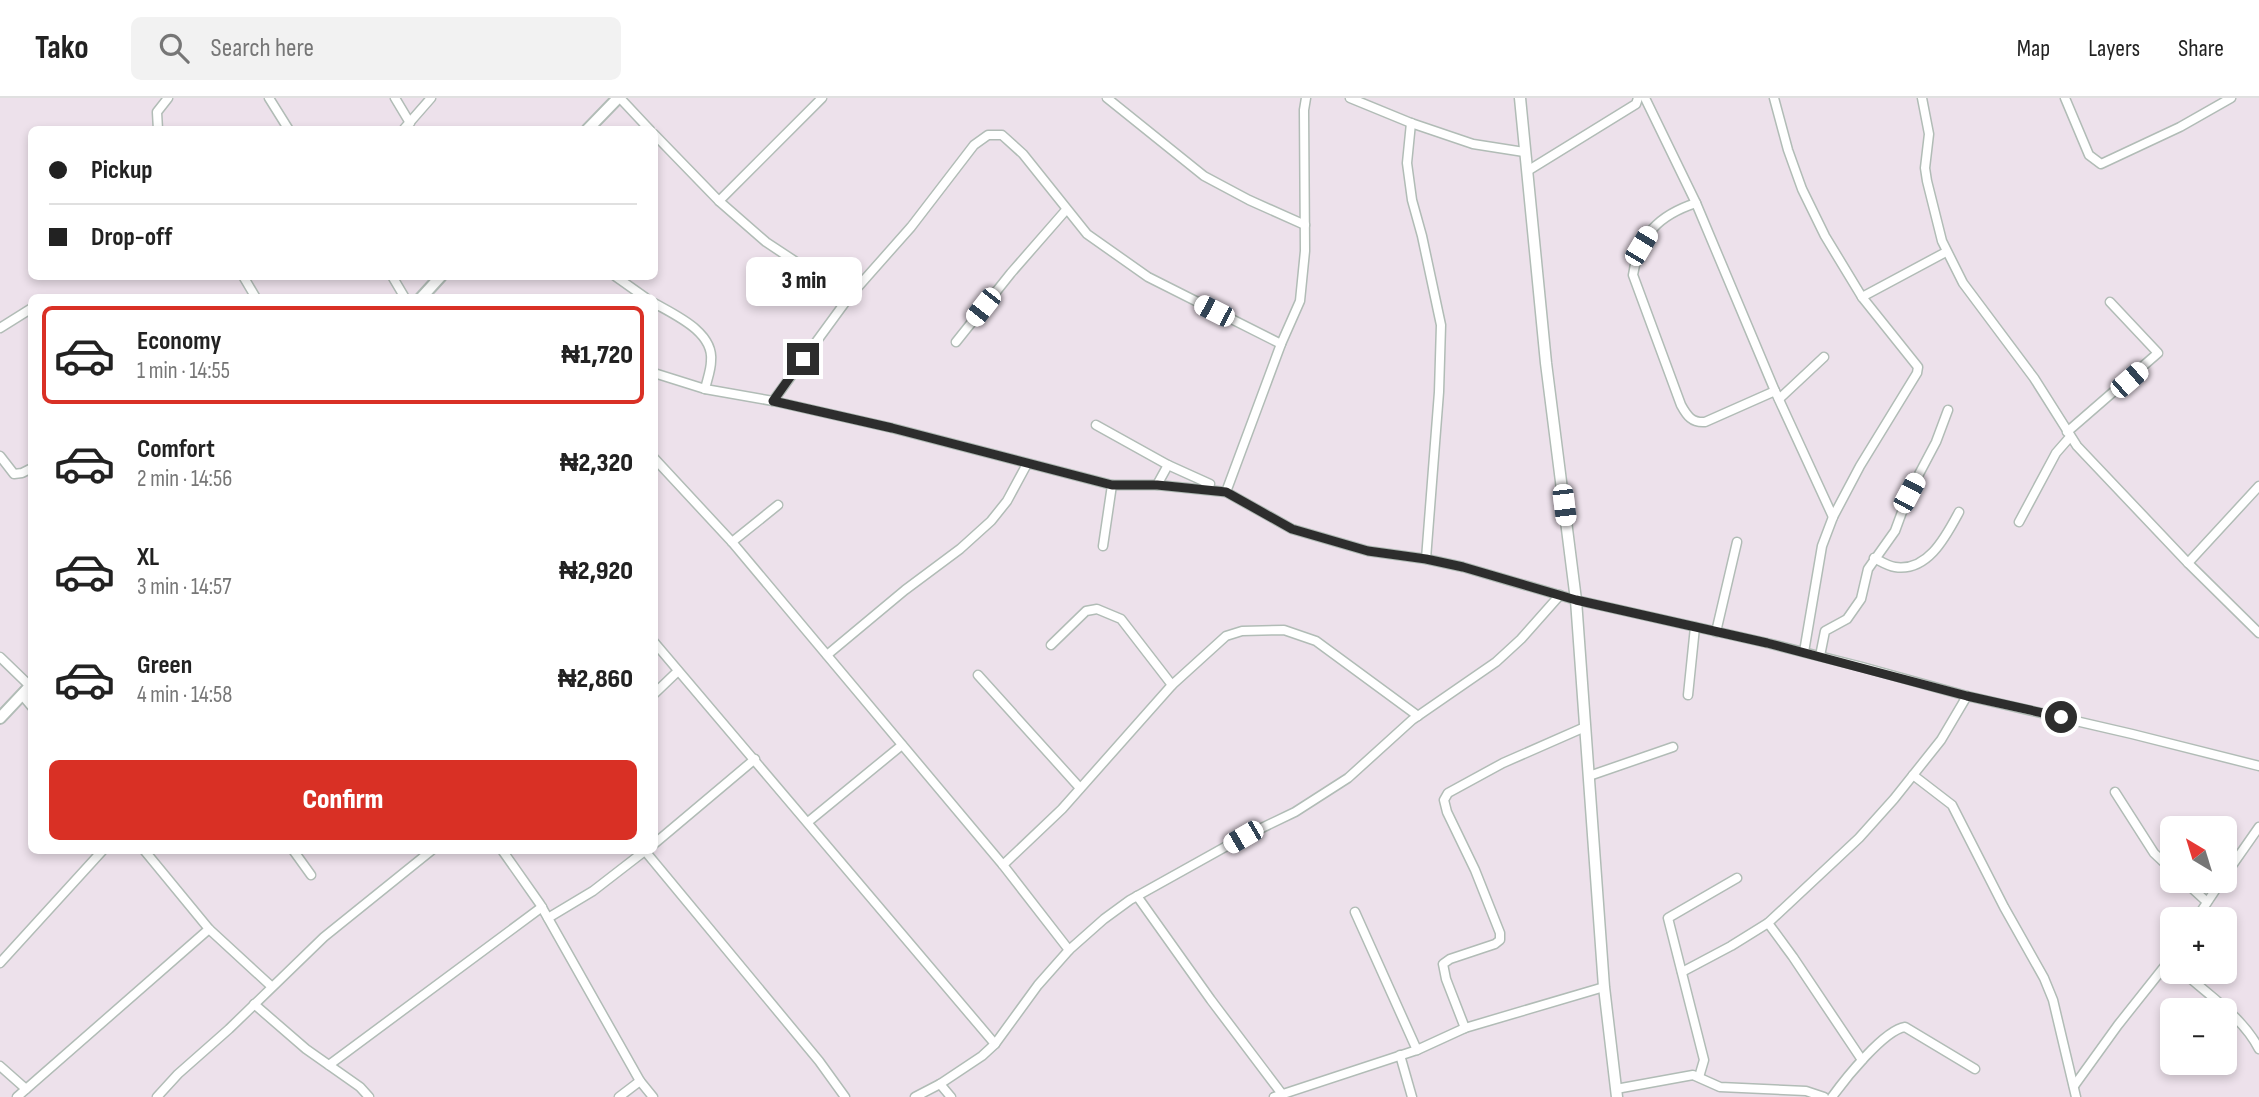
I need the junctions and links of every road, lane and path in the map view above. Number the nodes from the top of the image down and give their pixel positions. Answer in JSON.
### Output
{"nodes":[{"id":1,"x":168,"y":98,"type":"edge"},
{"id":2,"x":268,"y":98,"type":"edge"},
{"id":3,"x":396,"y":98,"type":"edge"},
{"id":4,"x":431,"y":98,"type":"edge"},
{"id":5,"x":619,"y":98,"type":"edge"},
{"id":6,"x":822,"y":98,"type":"edge"},
{"id":7,"x":1107,"y":98,"type":"edge"},
{"id":8,"x":1306,"y":98,"type":"edge"},
{"id":9,"x":1350,"y":98,"type":"edge"},
{"id":10,"x":1520,"y":98,"type":"edge"},
{"id":11,"x":1638,"y":98,"type":"edge"},
{"id":12,"x":1645,"y":98,"type":"edge"},
{"id":13,"x":1774,"y":98,"type":"edge"},
{"id":14,"x":1922,"y":98,"type":"edge"},
{"id":15,"x":2065,"y":98,"type":"edge"},
{"id":16,"x":2231,"y":98,"type":"edge"},
{"id":17,"x":1410,"y":123,"type":"junction"},
{"id":18,"x":158,"y":126,"type":"edge"},
{"id":19,"x":286,"y":126,"type":"edge"},
{"id":20,"x":406,"y":126,"type":"edge"},
{"id":21,"x":591,"y":126,"type":"edge"},
{"id":22,"x":646,"y":126,"type":"edge"},
{"id":23,"x":658,"y":138,"type":"edge"},
{"id":24,"x":1524,"y":152,"type":"junction"},
{"id":25,"x":1529,"y":170,"type":"junction"},
{"id":26,"x":719,"y":201,"type":"junction"},
{"id":27,"x":1696,"y":203,"type":"junction"},
{"id":28,"x":1066,"y":210,"type":"junction"},
{"id":29,"x":1306,"y":225,"type":"junction"},
{"id":30,"x":1946,"y":252,"type":"junction"},
{"id":31,"x":437,"y":280,"type":"edge"},
{"id":32,"x":621,"y":280,"type":"edge"},
{"id":33,"x":425,"y":294,"type":"edge"},
{"id":34,"x":640,"y":294,"type":"edge"},
{"id":35,"x":1862,"y":297,"type":"junction"},
{"id":36,"x":849,"y":298,"type":"junction"},
{"id":37,"x":2110,"y":302,"type":"dead end"},
{"id":38,"x":658,"y":305,"type":"edge"},
{"id":39,"x":28,"y":310,"type":"edge"},
{"id":40,"x":0,"y":328,"type":"edge"},
{"id":41,"x":956,"y":342,"type":"dead end"},
{"id":42,"x":1281,"y":344,"type":"junction"},
{"id":43,"x":1824,"y":357,"type":"dead end"},
{"id":44,"x":658,"y":374,"type":"edge"},
{"id":45,"x":705,"y":389,"type":"junction"},
{"id":46,"x":1777,"y":395,"type":"junction"},
{"id":47,"x":773,"y":401,"type":"junction"},
{"id":48,"x":1948,"y":410,"type":"dead end"},
{"id":49,"x":1096,"y":425,"type":"dead end"},
{"id":50,"x":2069,"y":435,"type":"junction"},
{"id":51,"x":0,"y":456,"type":"edge"},
{"id":52,"x":658,"y":461,"type":"edge"},
{"id":53,"x":1027,"y":464,"type":"junction"},
{"id":54,"x":1168,"y":466,"type":"junction"},
{"id":55,"x":28,"y":470,"type":"edge"},
{"id":56,"x":1210,"y":484,"type":"dead end"},
{"id":57,"x":1112,"y":485,"type":"junction"},
{"id":58,"x":1157,"y":485,"type":"junction"},
{"id":59,"x":2259,"y":486,"type":"edge"},
{"id":60,"x":1226,"y":492,"type":"junction"},
{"id":61,"x":778,"y":505,"type":"dead end"},
{"id":62,"x":1959,"y":512,"type":"dead end"},
{"id":63,"x":1833,"y":516,"type":"junction"},
{"id":64,"x":2019,"y":522,"type":"dead end"},
{"id":65,"x":732,"y":542,"type":"junction"},
{"id":66,"x":1737,"y":542,"type":"dead end"},
{"id":67,"x":1103,"y":547,"type":"dead end"},
{"id":68,"x":1874,"y":558,"type":"junction"},
{"id":69,"x":1426,"y":559,"type":"junction"},
{"id":70,"x":2189,"y":563,"type":"junction"},
{"id":71,"x":1560,"y":595,"type":"junction"},
{"id":72,"x":1576,"y":600,"type":"junction"},
{"id":73,"x":1695,"y":627,"type":"junction"},
{"id":74,"x":1716,"y":632,"type":"junction"},
{"id":75,"x":2259,"y":633,"type":"edge"},
{"id":76,"x":1051,"y":645,"type":"dead end"},
{"id":77,"x":658,"y":647,"type":"edge"},
{"id":78,"x":1804,"y":652,"type":"junction"},
{"id":79,"x":827,"y":655,"type":"junction"},
{"id":80,"x":1819,"y":656,"type":"junction"},
{"id":81,"x":0,"y":657,"type":"edge"},
{"id":82,"x":678,"y":671,"type":"junction"},
{"id":83,"x":978,"y":674,"type":"dead end"},
{"id":84,"x":1172,"y":685,"type":"junction"},
{"id":85,"x":28,"y":688,"type":"edge"},
{"id":86,"x":658,"y":690,"type":"edge"},
{"id":87,"x":1688,"y":695,"type":"dead end"},
{"id":88,"x":1967,"y":696,"type":"junction"},
{"id":89,"x":1418,"y":716,"type":"junction"},
{"id":90,"x":0,"y":718,"type":"edge"},
{"id":91,"x":1585,"y":727,"type":"junction"},
{"id":92,"x":902,"y":745,"type":"junction"},
{"id":93,"x":1673,"y":747,"type":"dead end"},
{"id":94,"x":755,"y":759,"type":"junction"},
{"id":95,"x":2259,"y":766,"type":"edge"},
{"id":96,"x":1913,"y":775,"type":"junction"},
{"id":97,"x":1589,"y":776,"type":"junction"},
{"id":98,"x":1080,"y":788,"type":"junction"},
{"id":99,"x":2115,"y":792,"type":"dead end"},
{"id":100,"x":808,"y":822,"type":"junction"},
{"id":101,"x":2259,"y":827,"type":"edge"},
{"id":102,"x":658,"y":841,"type":"edge"},
{"id":103,"x":99,"y":854,"type":"edge"},
{"id":104,"x":147,"y":854,"type":"edge"},
{"id":105,"x":296,"y":854,"type":"edge"},
{"id":106,"x":427,"y":854,"type":"edge"},
{"id":107,"x":505,"y":854,"type":"edge"},
{"id":108,"x":642,"y":854,"type":"edge"},
{"id":109,"x":648,"y":854,"type":"edge"},
{"id":110,"x":2237,"y":858,"type":"edge"},
{"id":111,"x":2160,"y":859,"type":"edge"},
{"id":112,"x":1003,"y":865,"type":"junction"},
{"id":113,"x":311,"y":874,"type":"dead end"},
{"id":114,"x":1737,"y":878,"type":"dead end"},
{"id":115,"x":2197,"y":893,"type":"edge"},
{"id":116,"x":2213,"y":893,"type":"edge"},
{"id":117,"x":1137,"y":896,"type":"junction"},
{"id":118,"x":2207,"y":902,"type":"junction"},
{"id":119,"x":541,"y":907,"type":"junction"},
{"id":120,"x":2204,"y":907,"type":"edge"},
{"id":121,"x":1355,"y":912,"type":"dead end"},
{"id":122,"x":548,"y":918,"type":"junction"},
{"id":123,"x":1768,"y":923,"type":"junction"},
{"id":124,"x":209,"y":929,"type":"junction"},
{"id":125,"x":1069,"y":950,"type":"junction"},
{"id":126,"x":0,"y":963,"type":"edge"},
{"id":127,"x":1682,"y":972,"type":"junction"},
{"id":128,"x":2160,"y":973,"type":"edge"},
{"id":129,"x":2197,"y":984,"type":"edge"},
{"id":130,"x":271,"y":986,"type":"junction"},
{"id":131,"x":1604,"y":987,"type":"junction"},
{"id":132,"x":254,"y":1004,"type":"junction"},
{"id":133,"x":1465,"y":1028,"type":"junction"},
{"id":134,"x":995,"y":1044,"type":"junction"},
{"id":135,"x":2259,"y":1049,"type":"edge"},
{"id":136,"x":1417,"y":1050,"type":"junction"},
{"id":137,"x":1400,"y":1055,"type":"junction"},
{"id":138,"x":1862,"y":1060,"type":"junction"},
{"id":139,"x":329,"y":1065,"type":"junction"},
{"id":140,"x":0,"y":1066,"type":"edge"},
{"id":141,"x":1975,"y":1069,"type":"dead end"},
{"id":142,"x":1699,"y":1077,"type":"junction"},
{"id":143,"x":640,"y":1081,"type":"junction"},
{"id":144,"x":940,"y":1084,"type":"junction"},
{"id":145,"x":2074,"y":1086,"type":"junction"},
{"id":146,"x":26,"y":1089,"type":"junction"},
{"id":147,"x":1616,"y":1093,"type":"edge"},
{"id":148,"x":1278,"y":1096,"type":"edge"},
{"id":149,"x":17,"y":1097,"type":"edge"},
{"id":150,"x":158,"y":1097,"type":"edge"},
{"id":151,"x":369,"y":1097,"type":"edge"},
{"id":152,"x":619,"y":1097,"type":"edge"},
{"id":153,"x":653,"y":1097,"type":"edge"},
{"id":154,"x":845,"y":1097,"type":"edge"},
{"id":155,"x":915,"y":1097,"type":"edge"},
{"id":156,"x":951,"y":1097,"type":"edge"},
{"id":157,"x":1412,"y":1097,"type":"edge"},
{"id":158,"x":1824,"y":1097,"type":"edge"},
{"id":159,"x":1832,"y":1097,"type":"edge"},
{"id":160,"x":2076,"y":1097,"type":"edge"}],
"edges":[{"from":1,"to":18,"type":"street"},
{"from":2,"to":19,"type":"street"},
{"from":3,"to":20,"type":"street"},
{"from":4,"to":20,"type":"street"},
{"from":5,"to":21,"type":"main road"},
{"from":5,"to":22,"type":"street"},
{"from":6,"to":26,"type":"street"},
{"from":7,"to":29,"type":"street"},
{"from":8,"to":29,"type":"street"},
{"from":9,"to":17,"type":"street"},
{"from":10,"to":24,"type":"street"},
{"from":11,"to":25,"type":"street"},
{"from":12,"to":27,"type":"street"},
{"from":13,"to":35,"type":"street"},
{"from":14,"to":30,"type":"street"},
{"from":15,"to":16,"type":"street"},
{"from":17,"to":24,"type":"street"},
{"from":17,"to":69,"type":"street"},
{"from":23,"to":26,"type":"street"},
{"from":24,"to":25,"type":"street"},
{"from":25,"to":72,"type":"street"},
{"from":26,"to":36,"type":"street"},
{"from":27,"to":46,"type":"street"},
{"from":27,"to":46,"type":"street"},
{"from":28,"to":36,"type":"street"},
{"from":28,"to":41,"type":"street"},
{"from":28,"to":42,"type":"street"},
{"from":29,"to":42,"type":"street"},
{"from":30,"to":35,"type":"street"},
{"from":30,"to":50,"type":"street"},
{"from":31,"to":33,"type":"main road"},
{"from":32,"to":34,"type":"street"},
{"from":35,"to":63,"type":"street"},
{"from":36,"to":47,"type":"street"},
{"from":37,"to":50,"type":"street"},
{"from":38,"to":45,"type":"street"},
{"from":39,"to":40,"type":"street"},
{"from":42,"to":60,"type":"street"},
{"from":43,"to":46,"type":"street"},
{"from":44,"to":45,"type":"street"},
{"from":45,"to":47,"type":"street"},
{"from":46,"to":63,"type":"street"},
{"from":47,"to":53,"type":"street"},
{"from":48,"to":68,"type":"street"},
{"from":49,"to":54,"type":"street"},
{"from":50,"to":64,"type":"street"},
{"from":50,"to":70,"type":"street"},
{"from":51,"to":55,"type":"street"},
{"from":52,"to":65,"type":"street"},
{"from":53,"to":57,"type":"street"},
{"from":53,"to":79,"type":"street"},
{"from":54,"to":56,"type":"street"},
{"from":54,"to":58,"type":"street"},
{"from":57,"to":58,"type":"street"},
{"from":57,"to":67,"type":"street"},
{"from":58,"to":60,"type":"street"},
{"from":59,"to":70,"type":"street"},
{"from":60,"to":69,"type":"street"},
{"from":61,"to":65,"type":"street"},
{"from":62,"to":68,"type":"street"},
{"from":63,"to":78,"type":"street"},
{"from":65,"to":79,"type":"street"},
{"from":66,"to":74,"type":"street"},
{"from":68,"to":80,"type":"street"},
{"from":69,"to":71,"type":"street"},
{"from":70,"to":75,"type":"street"},
{"from":71,"to":72,"type":"street"},
{"from":71,"to":89,"type":"street"},
{"from":72,"to":73,"type":"street"},
{"from":72,"to":91,"type":"street"},
{"from":73,"to":74,"type":"street"},
{"from":73,"to":87,"type":"street"},
{"from":74,"to":78,"type":"street"},
{"from":76,"to":84,"type":"street"},
{"from":77,"to":82,"type":"street"},
{"from":78,"to":80,"type":"street"},
{"from":79,"to":92,"type":"street"},
{"from":80,"to":88,"type":"street"},
{"from":81,"to":85,"type":"street"},
{"from":82,"to":86,"type":"street"},
{"from":82,"to":94,"type":"street"},
{"from":83,"to":98,"type":"street"},
{"from":84,"to":89,"type":"street"},
{"from":84,"to":98,"type":"street"},
{"from":85,"to":90,"type":"main road"},
{"from":88,"to":95,"type":"street"},
{"from":88,"to":96,"type":"street"},
{"from":89,"to":117,"type":"street"},
{"from":91,"to":97,"type":"street"},
{"from":91,"to":133,"type":"street"},
{"from":92,"to":100,"type":"street"},
{"from":92,"to":112,"type":"street"},
{"from":93,"to":97,"type":"street"},
{"from":94,"to":100,"type":"street"},
{"from":94,"to":102,"type":"street"},
{"from":96,"to":123,"type":"street"},
{"from":96,"to":145,"type":"street"},
{"from":97,"to":131,"type":"street"},
{"from":98,"to":112,"type":"street"},
{"from":99,"to":111,"type":"street"},
{"from":100,"to":134,"type":"street"},
{"from":101,"to":110,"type":"street"},
{"from":103,"to":126,"type":"street"},
{"from":104,"to":124,"type":"street"},
{"from":105,"to":113,"type":"street"},
{"from":106,"to":130,"type":"street"},
{"from":107,"to":119,"type":"street"},
{"from":108,"to":122,"type":"street"},
{"from":109,"to":154,"type":"street"},
{"from":112,"to":125,"type":"street"},
{"from":114,"to":127,"type":"street"},
{"from":115,"to":118,"type":"street"},
{"from":116,"to":118,"type":"street"},
{"from":117,"to":125,"type":"street"},
{"from":117,"to":148,"type":"street"},
{"from":118,"to":120,"type":"street"},
{"from":119,"to":122,"type":"street"},
{"from":119,"to":139,"type":"street"},
{"from":121,"to":136,"type":"street"},
{"from":122,"to":143,"type":"street"},
{"from":123,"to":127,"type":"street"},
{"from":123,"to":138,"type":"street"},
{"from":124,"to":130,"type":"street"},
{"from":124,"to":146,"type":"street"},
{"from":125,"to":134,"type":"street"},
{"from":127,"to":142,"type":"street"},
{"from":128,"to":145,"type":"street"},
{"from":129,"to":135,"type":"street"},
{"from":130,"to":132,"type":"street"},
{"from":131,"to":133,"type":"street"},
{"from":131,"to":147,"type":"street"},
{"from":132,"to":139,"type":"street"},
{"from":132,"to":150,"type":"street"},
{"from":133,"to":136,"type":"street"},
{"from":134,"to":144,"type":"street"},
{"from":136,"to":137,"type":"street"},
{"from":137,"to":148,"type":"street"},
{"from":137,"to":157,"type":"street"},
{"from":138,"to":141,"type":"street"},
{"from":138,"to":159,"type":"street"},
{"from":139,"to":151,"type":"street"},
{"from":140,"to":146,"type":"street"},
{"from":142,"to":147,"type":"street"},
{"from":142,"to":158,"type":"street"},
{"from":143,"to":152,"type":"street"},
{"from":143,"to":153,"type":"street"},
{"from":144,"to":155,"type":"street"},
{"from":144,"to":156,"type":"street"},
{"from":145,"to":160,"type":"street"},
{"from":146,"to":149,"type":"street"}]}
